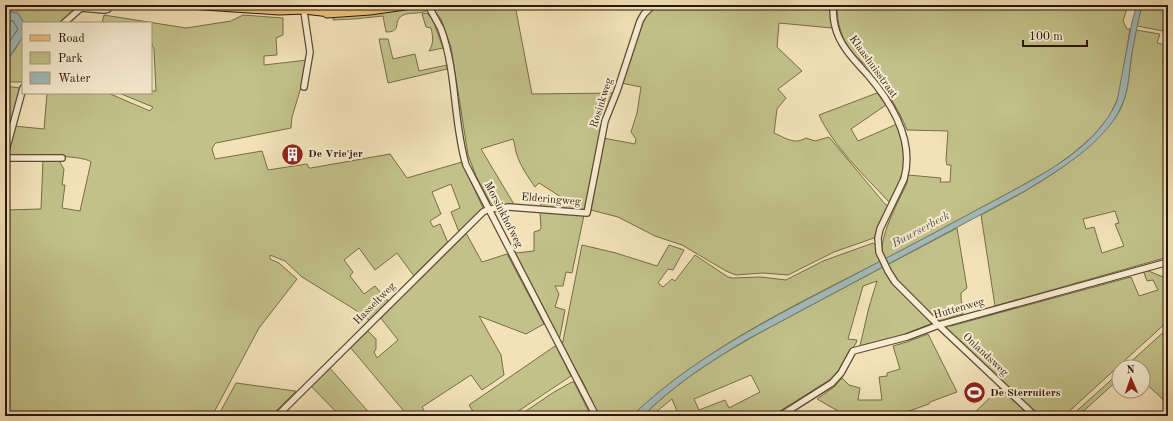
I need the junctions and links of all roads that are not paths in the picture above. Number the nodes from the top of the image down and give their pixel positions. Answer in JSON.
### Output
{"nodes":[{"id":1,"x":109,"y":5,"type":"edge"},
{"id":2,"x":190,"y":5,"type":"edge"},
{"id":3,"x":412,"y":5,"type":"edge"},
{"id":4,"x":428,"y":5,"type":"edge"},
{"id":5,"x":653,"y":5,"type":"edge"},
{"id":6,"x":833,"y":5,"type":"edge"},
{"id":7,"x":398,"y":6,"type":"edge"},
{"id":8,"x":432,"y":8,"type":"edge"},
{"id":9,"x":304,"y":10,"type":"edge"},
{"id":10,"x":65,"y":22,"type":"edge"},
{"id":11,"x":304,"y":87,"type":"dead end"},
{"id":12,"x":22,"y":92,"type":"edge"},
{"id":13,"x":5,"y":154,"type":"edge"},
{"id":14,"x":5,"y":158,"type":"edge"},
{"id":15,"x":62,"y":158,"type":"dead end"},
{"id":16,"x":489,"y":209,"type":"junction"},
{"id":17,"x":587,"y":213,"type":"joint"},
{"id":18,"x":1168,"y":262,"type":"edge"},
{"id":19,"x":939,"y":325,"type":"junction"},
{"id":20,"x":277,"y":416,"type":"edge"},
{"id":21,"x":596,"y":416,"type":"edge"},
{"id":22,"x":780,"y":416,"type":"edge"},
{"id":23,"x":1035,"y":416,"type":"edge"}],
"edges":[{"from":1,"to":10,"type":"street"},
{"from":2,"to":9,"type":"main road"},
{"from":3,"to":7,"type":"main road"},
{"from":4,"to":8,"type":"street","name":"Morsinkhofweg"},
{"from":5,"to":17,"type":"street","name":"Rosinkweg"},
{"from":6,"to":19,"type":"street","name":"Klaashuisstraat"},
{"from":7,"to":9,"type":"main road"},
{"from":8,"to":16,"type":"street","name":"Morsinkhofweg"},
{"from":9,"to":11,"type":"street"},
{"from":12,"to":13,"type":"street"},
{"from":14,"to":15,"type":"street"},
{"from":16,"to":17,"type":"street","name":"Elderingweg"},
{"from":16,"to":20,"type":"street","name":"Hasseltweg"},
{"from":16,"to":21,"type":"street","name":"Morsinkhofweg"},
{"from":18,"to":19,"type":"street","name":"Huttenweg"},
{"from":19,"to":22,"type":"street","name":"Huttenweg"},
{"from":19,"to":23,"type":"street","name":"Onlandsweg"}]}
